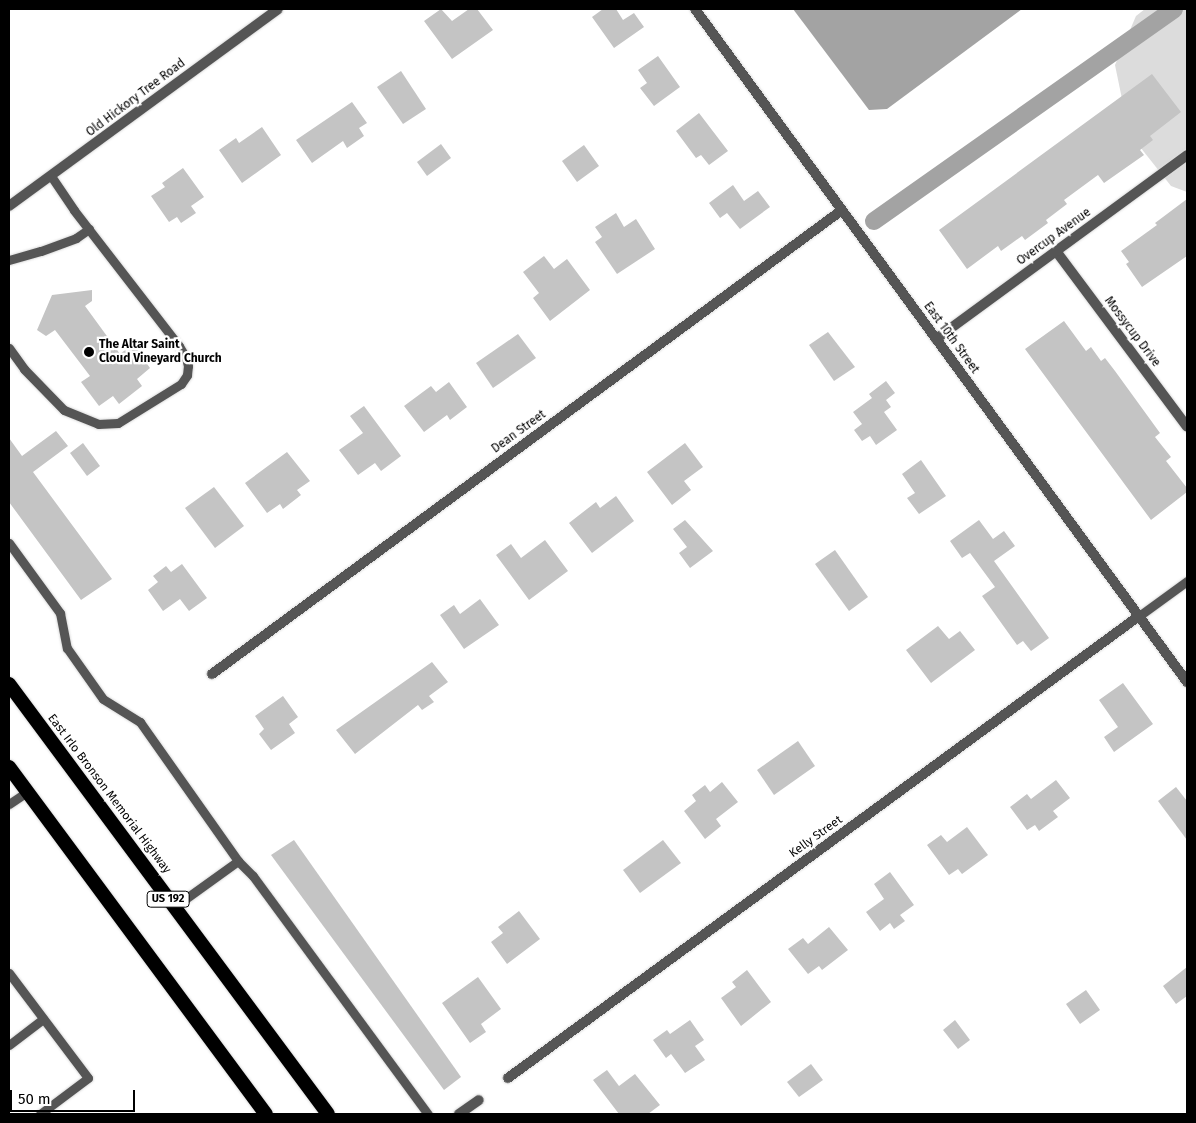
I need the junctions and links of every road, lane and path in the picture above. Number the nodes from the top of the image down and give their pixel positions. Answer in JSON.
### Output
{"nodes":[{"id":1,"x":278,"y":9,"type":"edge"},
{"id":2,"x":695,"y":9,"type":"edge"},
{"id":3,"x":1187,"y":155,"type":"edge"},
{"id":4,"x":51,"y":176,"type":"junction"},
{"id":5,"x":9,"y":206,"type":"edge"},
{"id":6,"x":842,"y":210,"type":"junction"},
{"id":7,"x":89,"y":229,"type":"junction"},
{"id":8,"x":1056,"y":251,"type":"junction"},
{"id":9,"x":9,"y":260,"type":"edge"},
{"id":10,"x":936,"y":339,"type":"junction"},
{"id":11,"x":9,"y":348,"type":"edge"},
{"id":12,"x":1187,"y":427,"type":"edge"},
{"id":13,"x":9,"y":543,"type":"edge"},
{"id":14,"x":1187,"y":581,"type":"edge"},
{"id":15,"x":1139,"y":616,"type":"junction"},
{"id":16,"x":212,"y":674,"type":"dead end"},
{"id":17,"x":1187,"y":682,"type":"edge"},
{"id":18,"x":9,"y":684,"type":"edge"},
{"id":19,"x":9,"y":768,"type":"edge"},
{"id":20,"x":27,"y":792,"type":"junction"},
{"id":21,"x":9,"y":804,"type":"edge"},
{"id":22,"x":238,"y":861,"type":"junction"},
{"id":23,"x":174,"y":907,"type":"junction"},
{"id":24,"x":9,"y":973,"type":"edge"},
{"id":25,"x":43,"y":1019,"type":"junction"},
{"id":26,"x":9,"y":1045,"type":"edge"},
{"id":27,"x":508,"y":1078,"type":"dead end"},
{"id":28,"x":479,"y":1100,"type":"dead end"},
{"id":29,"x":40,"y":1114,"type":"edge"},
{"id":30,"x":266,"y":1114,"type":"edge"},
{"id":31,"x":328,"y":1114,"type":"edge"},
{"id":32,"x":428,"y":1114,"type":"edge"},
{"id":33,"x":459,"y":1114,"type":"edge"}],
"edges":[{"from":1,"to":4,"type":"street","name":"Old Hickory Tree Road"},
{"from":2,"to":6,"type":"street","name":"East 10th Street"},
{"from":3,"to":8,"type":"street","name":"Overcup Avenue"},
{"from":4,"to":5,"type":"street","name":"Old Hickory Tree Road"},
{"from":4,"to":7,"type":"lane"},
{"from":6,"to":10,"type":"street","name":"East 10th Street"},
{"from":6,"to":16,"type":"street","name":"Dean Street"},
{"from":7,"to":9,"type":"lane"},
{"from":7,"to":11,"type":"lane"},
{"from":8,"to":10,"type":"street","name":"Overcup Avenue"},
{"from":8,"to":12,"type":"street","name":"Mossycup Drive"},
{"from":10,"to":15,"type":"street","name":"East 10th Street"},
{"from":13,"to":22,"type":"lane"},
{"from":14,"to":15,"type":"lane"},
{"from":15,"to":17,"type":"street","name":"East 10th Street"},
{"from":15,"to":27,"type":"street","name":"Kelly Street"},
{"from":18,"to":23,"type":"highway","name":"East Irlo Bronson Memorial Highway","number":"US 192"},
{"from":19,"to":20,"type":"highway"},
{"from":20,"to":21,"type":"lane"},
{"from":20,"to":30,"type":"highway"},
{"from":22,"to":23,"type":"lane"},
{"from":22,"to":32,"type":"lane"},
{"from":23,"to":31,"type":"highway","name":"East Irlo Bronson Memorial Highway","number":"US 192"},
{"from":24,"to":25,"type":"lane"},
{"from":25,"to":26,"type":"lane"},
{"from":25,"to":29,"type":"lane"},
{"from":28,"to":33,"type":"street"}]}
